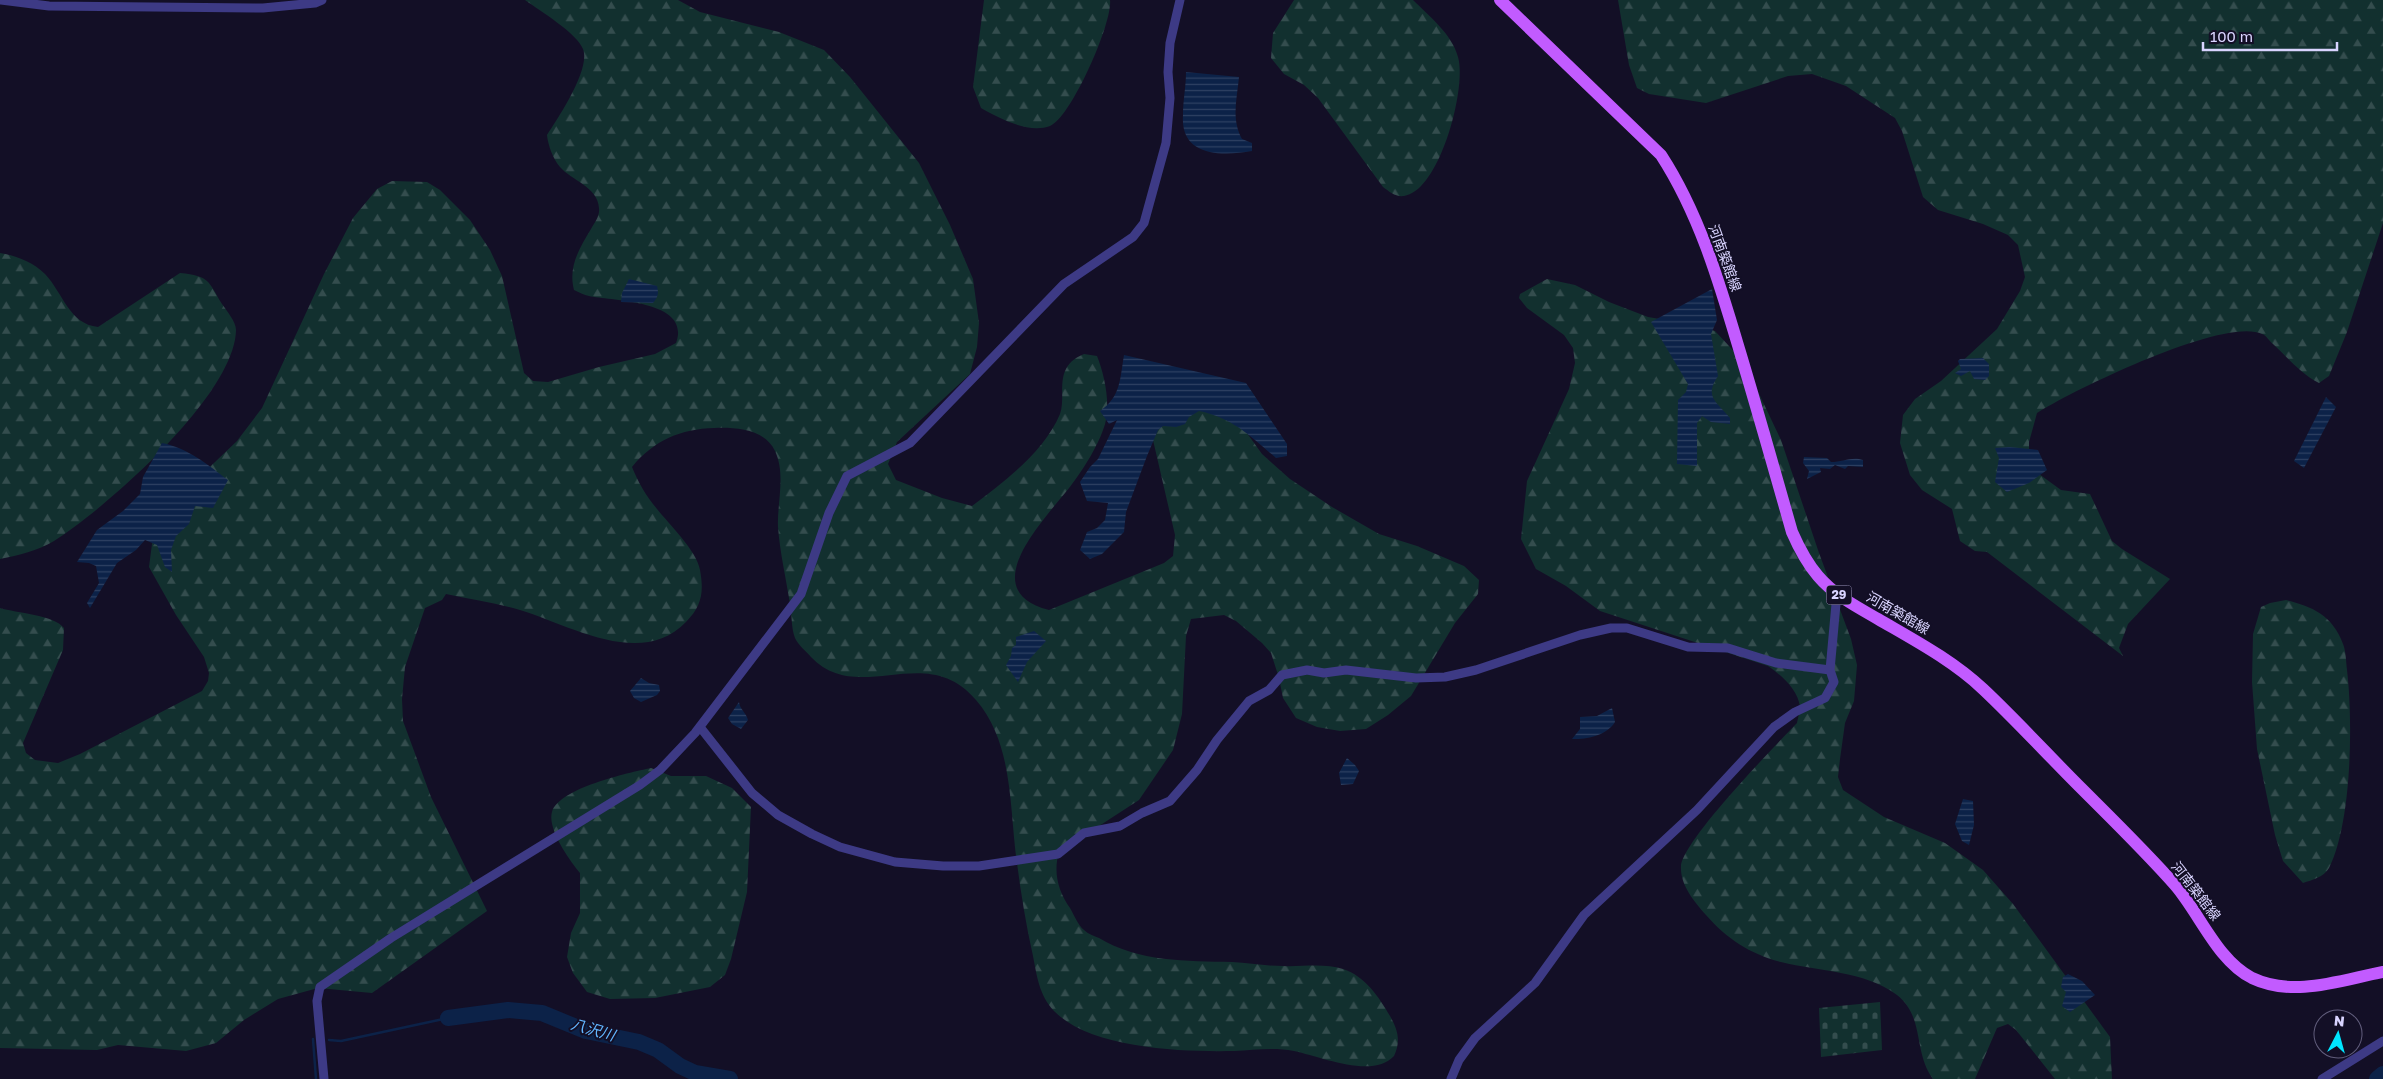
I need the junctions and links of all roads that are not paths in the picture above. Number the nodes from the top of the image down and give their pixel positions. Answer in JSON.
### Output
{"nodes":[{"id":1,"x":1,"y":0,"type":"edge"},
{"id":2,"x":322,"y":0,"type":"edge"},
{"id":3,"x":1180,"y":0,"type":"edge"},
{"id":4,"x":1500,"y":0,"type":"edge"},
{"id":5,"x":1837,"y":593,"type":"junction"},
{"id":6,"x":1830,"y":670,"type":"junction"},
{"id":7,"x":700,"y":727,"type":"junction"},
{"id":8,"x":2383,"y":972,"type":"edge"},
{"id":9,"x":2383,"y":1041,"type":"edge"},
{"id":10,"x":324,"y":1079,"type":"edge"},
{"id":11,"x":1451,"y":1079,"type":"edge"},
{"id":12,"x":2322,"y":1079,"type":"edge"}],
"edges":[{"from":1,"to":2,"type":"street"},
{"from":3,"to":7,"type":"street"},
{"from":4,"to":5,"type":"main road","name":"河南築館線","number":"29"},
{"from":5,"to":6,"type":"street"},
{"from":5,"to":8,"type":"main road","name":"河南築館線","number":"29"},
{"from":6,"to":7,"type":"street"},
{"from":6,"to":11,"type":"street"},
{"from":7,"to":10,"type":"street"},
{"from":9,"to":12,"type":"street"}]}
